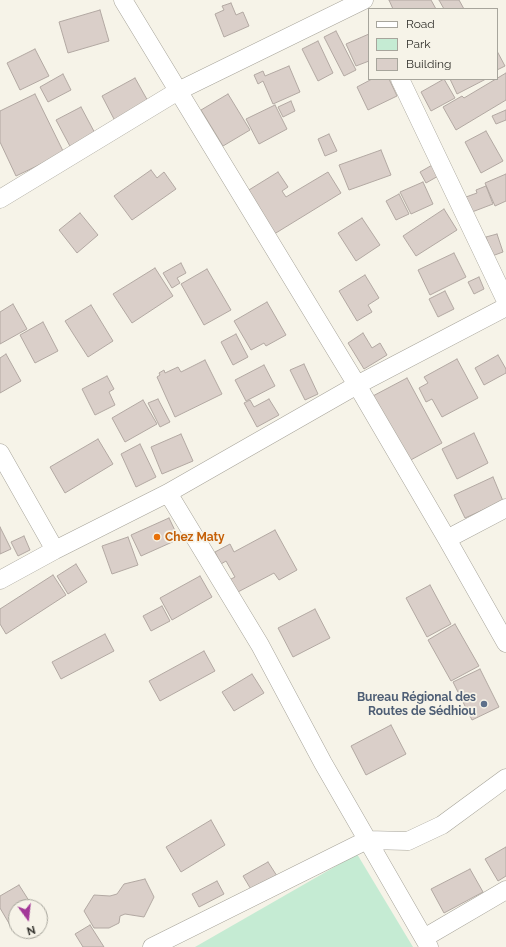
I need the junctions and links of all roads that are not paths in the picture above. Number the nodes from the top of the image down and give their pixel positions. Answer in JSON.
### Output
{"nodes":[{"id":1,"x":123,"y":0,"type":"edge"},
{"id":2,"x":365,"y":5,"type":"edge"},
{"id":3,"x":400,"y":80,"type":"edge"},
{"id":4,"x":178,"y":90,"type":"junction"},
{"id":5,"x":0,"y":199,"type":"edge"},
{"id":6,"x":506,"y":301,"type":"edge"},
{"id":7,"x":506,"y":307,"type":"edge"},
{"id":8,"x":357,"y":385,"type":"junction"},
{"id":9,"x":0,"y":454,"type":"edge"},
{"id":10,"x":168,"y":493,"type":"junction"},
{"id":11,"x":506,"y":508,"type":"edge"},
{"id":12,"x":448,"y":539,"type":"junction"},
{"id":13,"x":55,"y":550,"type":"junction"},
{"id":14,"x":0,"y":580,"type":"edge"},
{"id":15,"x":506,"y":643,"type":"edge"},
{"id":16,"x":506,"y":778,"type":"edge"},
{"id":17,"x":367,"y":840,"type":"junction"},
{"id":18,"x":506,"y":890,"type":"edge"},
{"id":19,"x":426,"y":943,"type":"edge"},
{"id":20,"x":152,"y":947,"type":"edge"}],
"edges":[{"from":1,"to":4,"type":"street"},
{"from":2,"to":4,"type":"street"},
{"from":3,"to":6,"type":"street"},
{"from":4,"to":5,"type":"street"},
{"from":4,"to":8,"type":"street"},
{"from":7,"to":8,"type":"street"},
{"from":8,"to":10,"type":"street"},
{"from":8,"to":12,"type":"street"},
{"from":9,"to":13,"type":"street"},
{"from":10,"to":13,"type":"street"},
{"from":10,"to":17,"type":"street"},
{"from":11,"to":12,"type":"street"},
{"from":12,"to":15,"type":"street"},
{"from":13,"to":14,"type":"street"},
{"from":16,"to":17,"type":"street"},
{"from":17,"to":19,"type":"street"},
{"from":17,"to":20,"type":"street"},
{"from":18,"to":19,"type":"street"}]}
